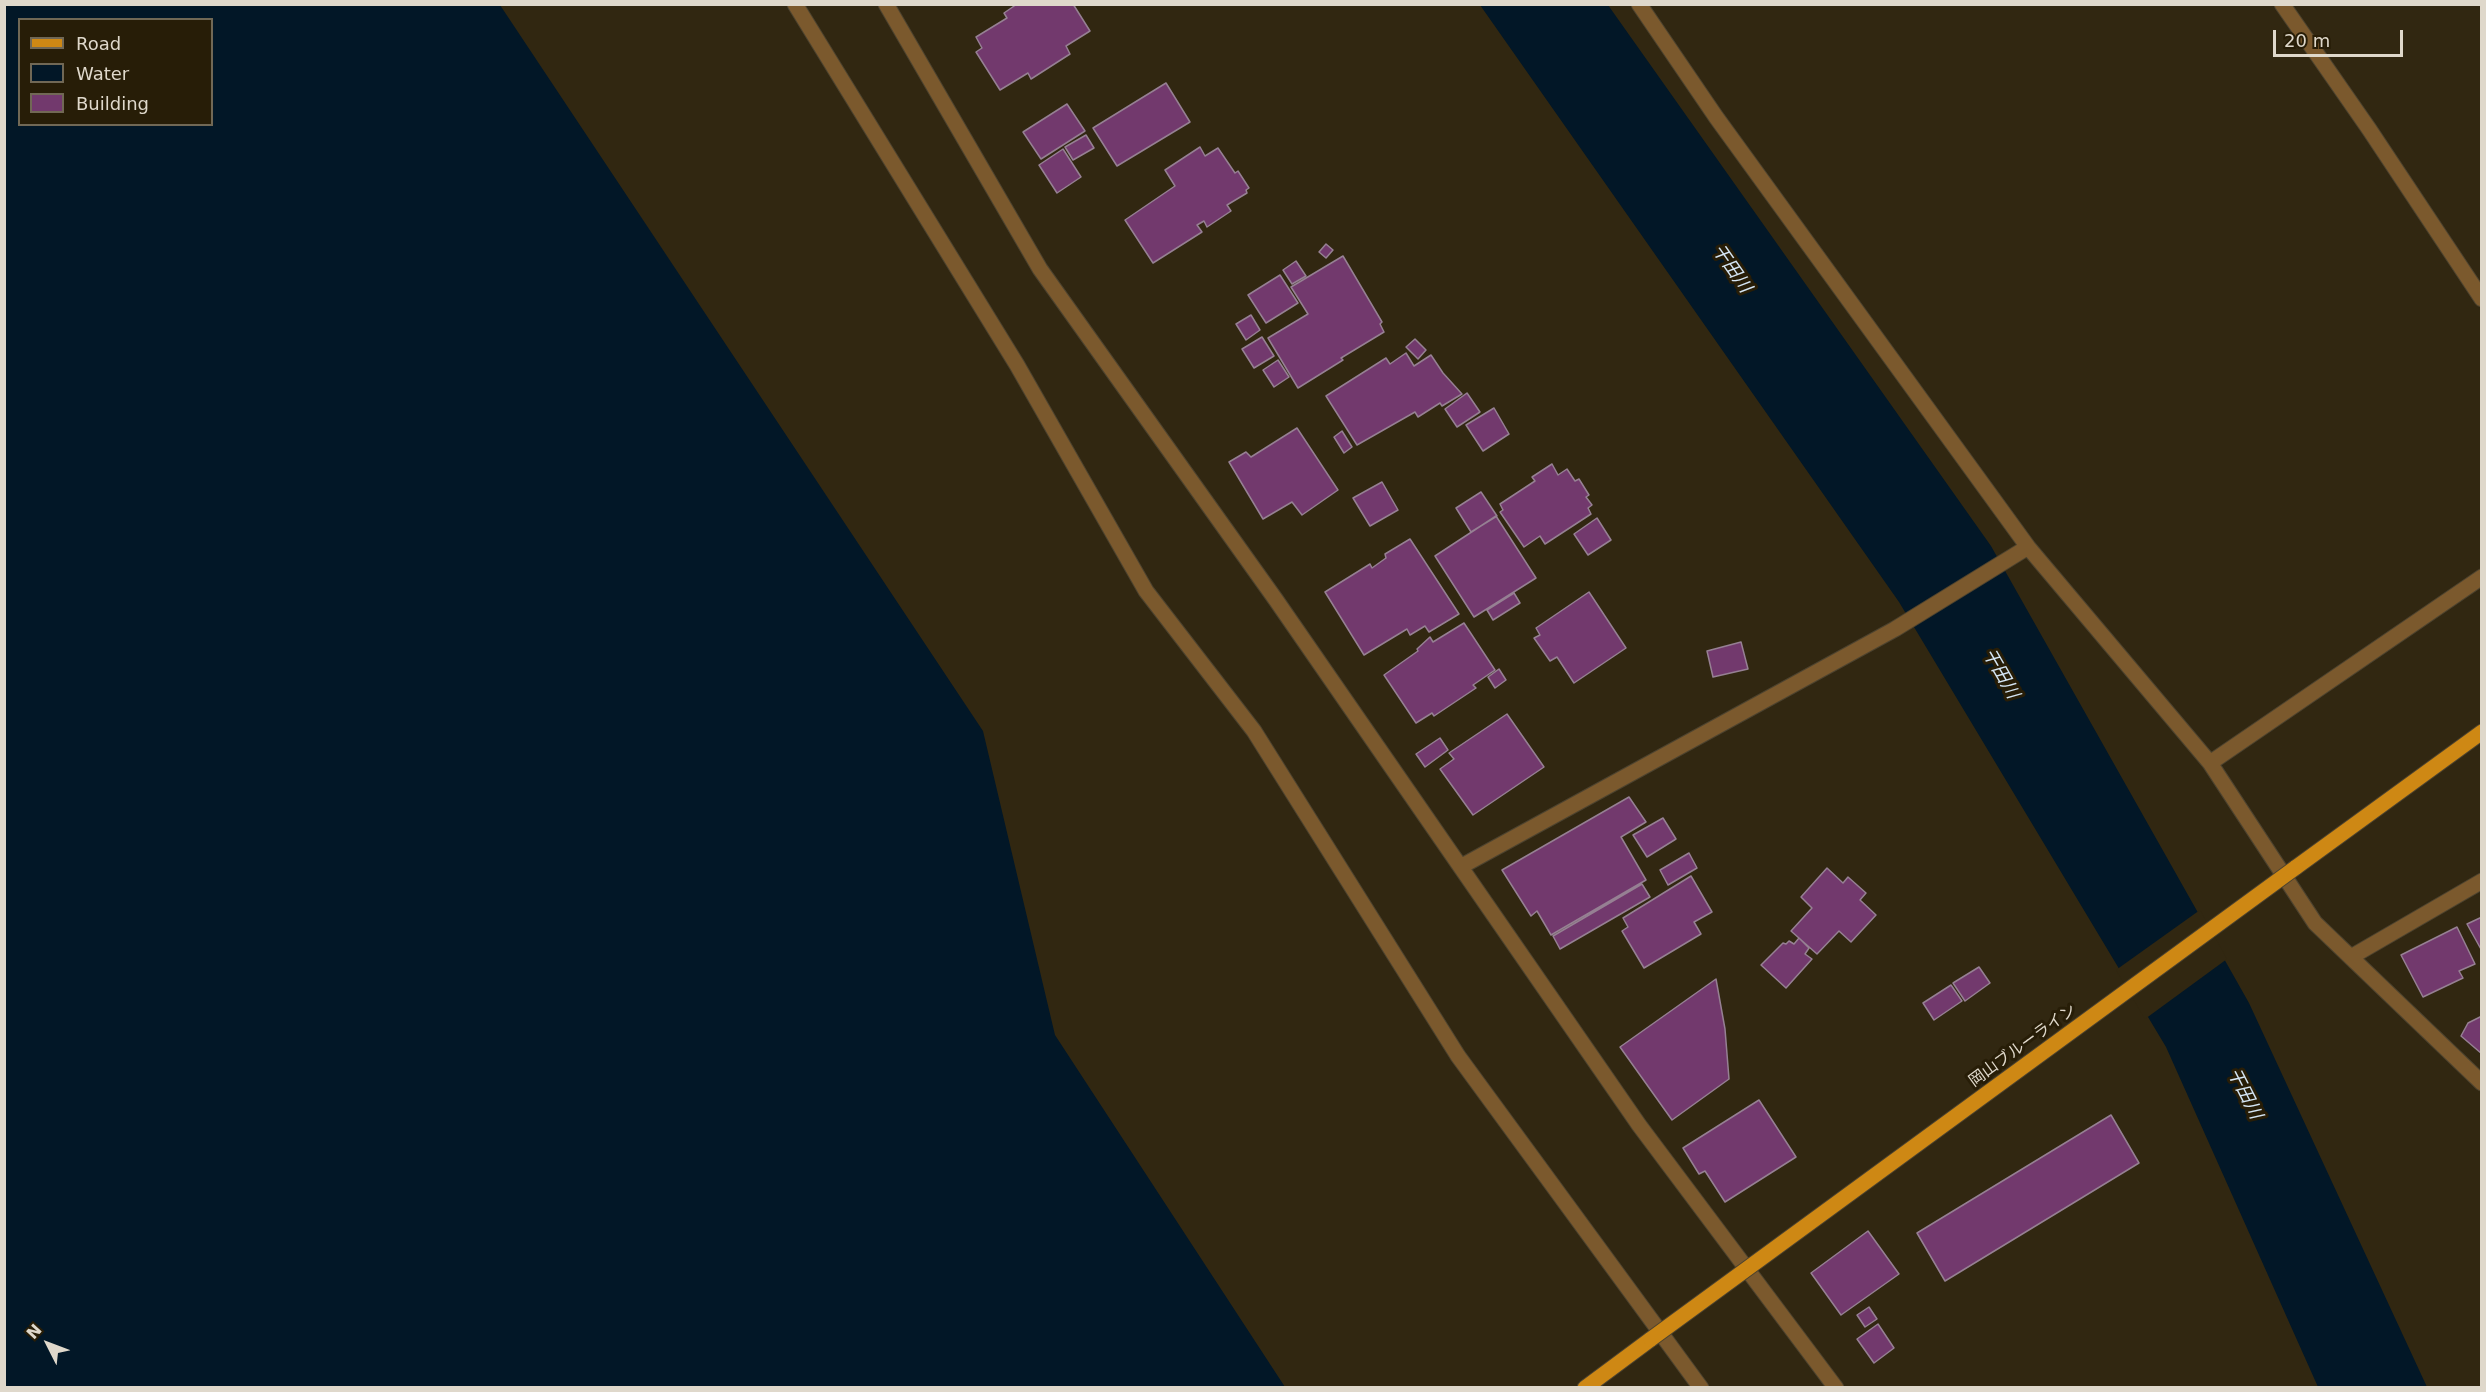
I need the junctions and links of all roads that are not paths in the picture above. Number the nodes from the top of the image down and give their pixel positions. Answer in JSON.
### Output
{"nodes":[{"id":1,"x":795,"y":4,"type":"edge"},
{"id":2,"x":886,"y":4,"type":"edge"},
{"id":3,"x":1639,"y":4,"type":"edge"},
{"id":4,"x":2282,"y":4,"type":"edge"},
{"id":5,"x":2481,"y":299,"type":"edge"},
{"id":6,"x":2028,"y":547,"type":"junction"},
{"id":7,"x":2481,"y":577,"type":"edge"},
{"id":8,"x":2481,"y":732,"type":"edge"},
{"id":9,"x":2210,"y":763,"type":"junction"},
{"id":10,"x":1462,"y":866,"type":"junction"},
{"id":11,"x":2481,"y":881,"type":"edge"},
{"id":12,"x":2351,"y":957,"type":"junction"},
{"id":13,"x":2481,"y":1083,"type":"edge"},
{"id":14,"x":1585,"y":1388,"type":"edge"},
{"id":15,"x":1701,"y":1388,"type":"edge"},
{"id":16,"x":1836,"y":1388,"type":"edge"}],
"edges":[{"from":1,"to":15,"type":"street"},
{"from":2,"to":10,"type":"street"},
{"from":3,"to":6,"type":"street"},
{"from":4,"to":5,"type":"street"},
{"from":6,"to":9,"type":"street"},
{"from":6,"to":10,"type":"street"},
{"from":7,"to":9,"type":"street"},
{"from":8,"to":14,"type":"main road","name":"岡山ブルーライン","bridge":true},
{"from":9,"to":12,"type":"street"},
{"from":10,"to":16,"type":"street"},
{"from":11,"to":12,"type":"street"},
{"from":12,"to":13,"type":"street"}]}
